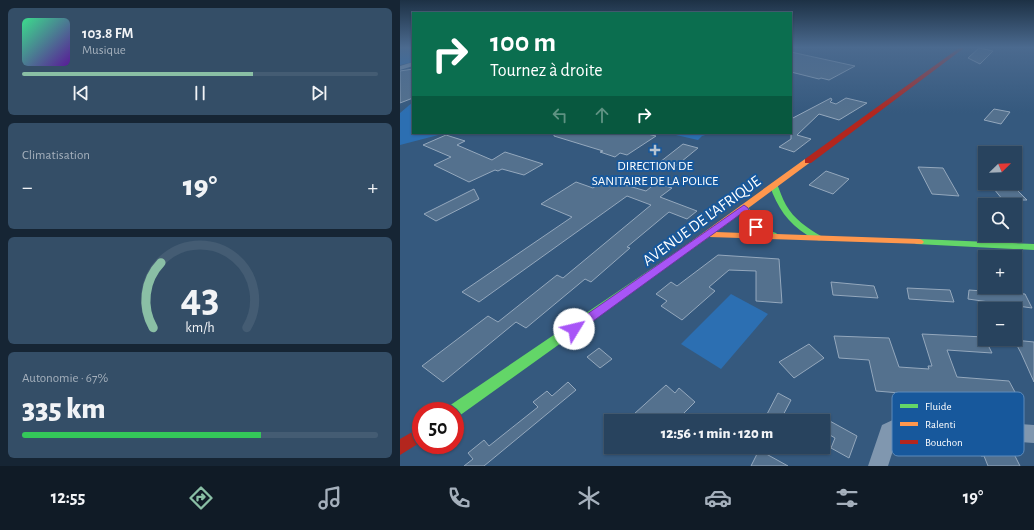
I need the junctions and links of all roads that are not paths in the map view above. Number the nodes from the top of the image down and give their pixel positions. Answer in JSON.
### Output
{"nodes":[{"id":1,"x":932,"y":70,"type":"edge"},
{"id":2,"x":774,"y":186,"type":"junction"},
{"id":3,"x":744,"y":208,"type":"junction"},
{"id":4,"x":707,"y":234,"type":"junction"},
{"id":5,"x":780,"y":237,"type":"junction"},
{"id":6,"x":819,"y":239,"type":"junction"},
{"id":7,"x":1034,"y":247,"type":"edge"},
{"id":8,"x":464,"y":404,"type":"edge"},
{"id":9,"x":892,"y":430,"type":"edge"},
{"id":10,"x":1024,"y":433,"type":"edge"},
{"id":11,"x":1034,"y":434,"type":"edge"},
{"id":12,"x":412,"y":440,"type":"edge"},
{"id":13,"x":400,"y":448,"type":"edge"},
{"id":14,"x":878,"y":466,"type":"edge"}],
"edges":[{"from":1,"to":2,"type":"main road","name":"AVENUE DE L'AFRIQUE"},
{"from":2,"to":3,"type":"main road","name":"AVENUE DE L'AFRIQUE"},
{"from":2,"to":6,"type":"main road"},
{"from":3,"to":4,"type":"main road","name":"AVENUE DE L'AFRIQUE"},
{"from":3,"to":5,"type":"main road"},
{"from":4,"to":5,"type":"main road"},
{"from":4,"to":8,"type":"main road","name":"AVENUE DE L'AFRIQUE"},
{"from":5,"to":6,"type":"main road"},
{"from":6,"to":7,"type":"main road"},
{"from":9,"to":14,"type":"street"},
{"from":10,"to":11,"type":"street"},
{"from":12,"to":13,"type":"main road"}]}
